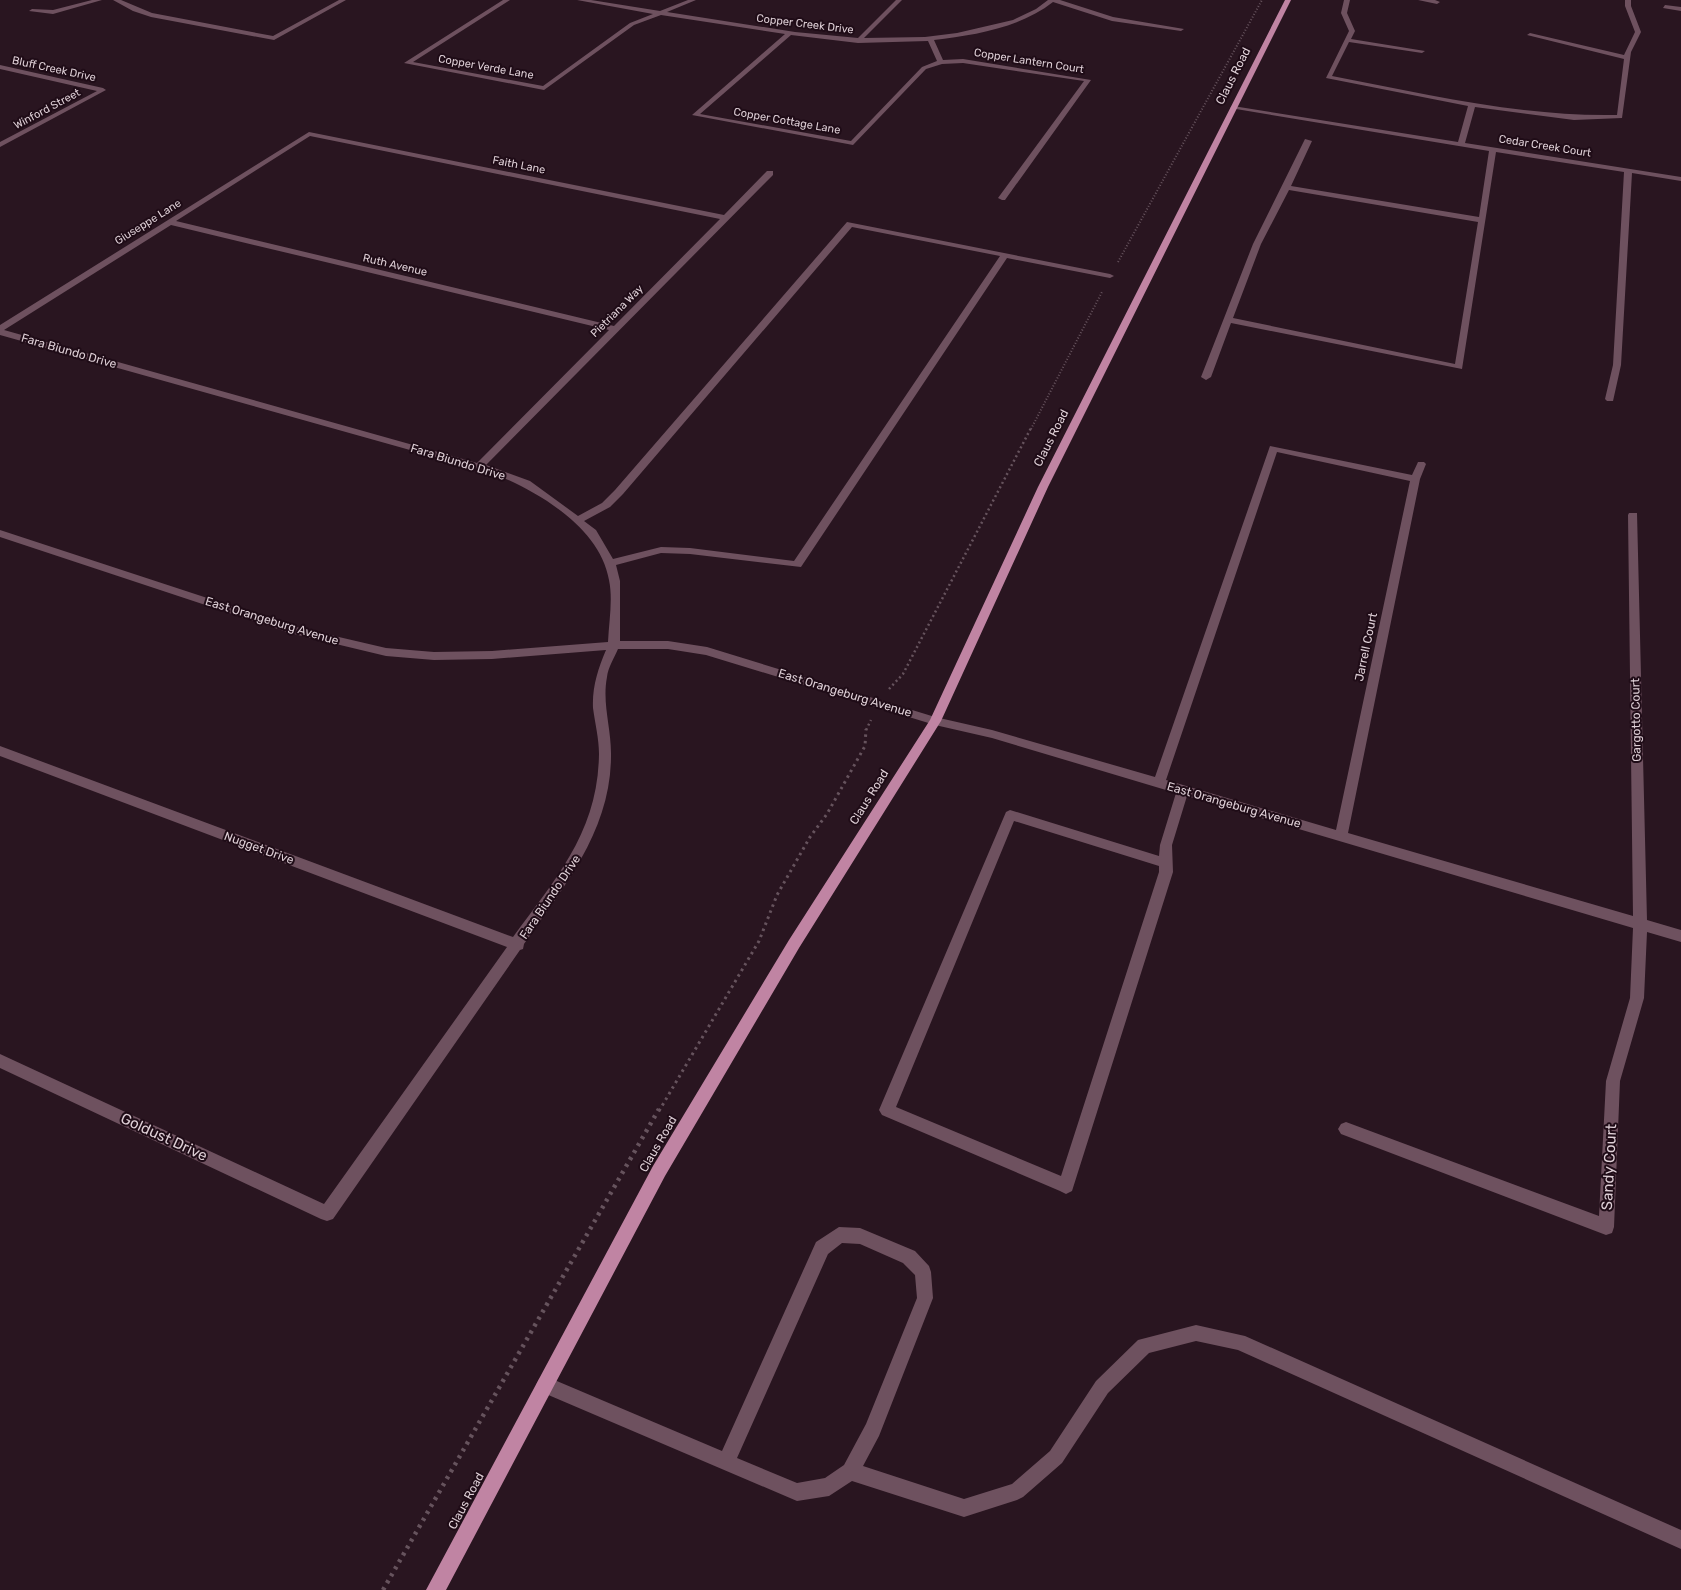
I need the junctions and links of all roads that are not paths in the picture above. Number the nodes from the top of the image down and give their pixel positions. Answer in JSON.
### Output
{"nodes":[{"id":1,"x":98,"y":0,"type":"edge"},
{"id":2,"x":116,"y":0,"type":"edge"},
{"id":3,"x":343,"y":0,"type":"edge"},
{"id":4,"x":508,"y":0,"type":"edge"},
{"id":5,"x":580,"y":0,"type":"edge"},
{"id":6,"x":693,"y":0,"type":"edge"},
{"id":7,"x":899,"y":0,"type":"edge"},
{"id":8,"x":1053,"y":0,"type":"edge"},
{"id":9,"x":1288,"y":0,"type":"edge"},
{"id":10,"x":1347,"y":0,"type":"edge"},
{"id":11,"x":1421,"y":0,"type":"edge"},
{"id":12,"x":1628,"y":0,"type":"edge"},
{"id":13,"x":1437,"y":2,"type":"dead end"},
{"id":14,"x":1665,"y":7,"type":"dead end"},
{"id":15,"x":1681,"y":9,"type":"edge"},
{"id":16,"x":32,"y":11,"type":"dead end"},
{"id":17,"x":657,"y":12,"type":"junction"},
{"id":18,"x":1180,"y":30,"type":"dead end"},
{"id":19,"x":789,"y":34,"type":"junction"},
{"id":20,"x":1530,"y":35,"type":"dead end"},
{"id":21,"x":930,"y":39,"type":"junction"},
{"id":22,"x":1348,"y":40,"type":"junction"},
{"id":23,"x":858,"y":41,"type":"junction"},
{"id":24,"x":1422,"y":51,"type":"dead end"},
{"id":25,"x":1627,"y":58,"type":"junction"},
{"id":26,"x":941,"y":62,"type":"junction"},
{"id":27,"x":0,"y":68,"type":"edge"},
{"id":28,"x":103,"y":90,"type":"joint"},
{"id":29,"x":1472,"y":105,"type":"junction"},
{"id":30,"x":1233,"y":108,"type":"junction"},
{"id":31,"x":309,"y":134,"type":"joint"},
{"id":32,"x":1308,"y":141,"type":"dead end"},
{"id":33,"x":1461,"y":144,"type":"junction"},
{"id":34,"x":0,"y":145,"type":"edge"},
{"id":35,"x":1493,"y":149,"type":"junction"},
{"id":36,"x":1628,"y":171,"type":"junction"},
{"id":37,"x":770,"y":173,"type":"dead end"},
{"id":38,"x":1681,"y":179,"type":"edge"},
{"id":39,"x":1285,"y":187,"type":"junction"},
{"id":40,"x":1002,"y":198,"type":"dead end"},
{"id":41,"x":725,"y":218,"type":"junction"},
{"id":42,"x":1482,"y":220,"type":"junction"},
{"id":43,"x":169,"y":222,"type":"junction"},
{"id":44,"x":1005,"y":255,"type":"junction"},
{"id":45,"x":1110,"y":276,"type":"road end"},
{"id":46,"x":1228,"y":320,"type":"junction"},
{"id":47,"x":615,"y":329,"type":"junction"},
{"id":48,"x":0,"y":331,"type":"edge"},
{"id":49,"x":1206,"y":377,"type":"dead end"},
{"id":50,"x":1610,"y":398,"type":"dead end"},
{"id":51,"x":1421,"y":464,"type":"dead end"},
{"id":52,"x":480,"y":466,"type":"junction"},
{"id":53,"x":1415,"y":479,"type":"junction"},
{"id":54,"x":1633,"y":516,"type":"dead end"},
{"id":55,"x":578,"y":520,"type":"junction"},
{"id":56,"x":0,"y":532,"type":"edge"},
{"id":57,"x":610,"y":563,"type":"junction"},
{"id":58,"x":614,"y":645,"type":"junction"},
{"id":59,"x":935,"y":721,"type":"junction"},
{"id":60,"x":0,"y":751,"type":"edge"},
{"id":61,"x":1159,"y":783,"type":"junction"},
{"id":62,"x":1183,"y":790,"type":"junction"},
{"id":63,"x":1341,"y":836,"type":"junction"},
{"id":64,"x":1166,"y":863,"type":"junction"},
{"id":65,"x":1640,"y":924,"type":"junction"},
{"id":66,"x":1681,"y":936,"type":"edge"},
{"id":67,"x":518,"y":944,"type":"junction"},
{"id":68,"x":0,"y":1061,"type":"edge"},
{"id":69,"x":1346,"y":1129,"type":"dead end"},
{"id":70,"x":327,"y":1213,"type":"joint"},
{"id":71,"x":545,"y":1385,"type":"junction"},
{"id":72,"x":726,"y":1462,"type":"junction"},
{"id":73,"x":850,"y":1470,"type":"junction"},
{"id":74,"x":1681,"y":1540,"type":"edge"},
{"id":75,"x":436,"y":1590,"type":"edge"}],
"edges":[{"from":1,"to":16,"type":"street"},
{"from":2,"to":3,"type":"street"},
{"from":4,"to":17,"type":"street","name":"Copper Verde Lane"},
{"from":5,"to":17,"type":"street","name":"Copper Creek Drive"},
{"from":6,"to":17,"type":"street"},
{"from":7,"to":23,"type":"street"},
{"from":8,"to":18,"type":"street"},
{"from":8,"to":21,"type":"street","name":"Copper Creek Drive"},
{"from":9,"to":30,"type":"main road","name":"Claus Road"},
{"from":10,"to":22,"type":"street"},
{"from":11,"to":13,"type":"street"},
{"from":12,"to":25,"type":"street"},
{"from":14,"to":15,"type":"street"},
{"from":17,"to":19,"type":"street","name":"Copper Creek Drive"},
{"from":19,"to":23,"type":"street","name":"Copper Creek Drive"},
{"from":19,"to":26,"type":"street","name":"Copper Cottage Lane"},
{"from":20,"to":25,"type":"street"},
{"from":21,"to":23,"type":"street","name":"Copper Creek Drive"},
{"from":21,"to":26,"type":"street"},
{"from":22,"to":24,"type":"street"},
{"from":22,"to":29,"type":"street"},
{"from":25,"to":29,"type":"street"},
{"from":26,"to":40,"type":"street","name":"Copper Lantern Court"},
{"from":27,"to":28,"type":"street","name":"Bluff Creek Drive"},
{"from":28,"to":34,"type":"street","name":"Winford Street"},
{"from":29,"to":33,"type":"street"},
{"from":30,"to":33,"type":"street","name":"Cedar Creek Court"},
{"from":30,"to":59,"type":"main road","name":"Claus Road"},
{"from":31,"to":41,"type":"street","name":"Faith Lane"},
{"from":31,"to":43,"type":"street","name":"Giuseppe Lane"},
{"from":32,"to":39,"type":"street"},
{"from":33,"to":35,"type":"street","name":"Cedar Creek Court"},
{"from":35,"to":36,"type":"street","name":"Cedar Creek Court"},
{"from":35,"to":42,"type":"street"},
{"from":36,"to":38,"type":"street","name":"Cedar Creek Court"},
{"from":36,"to":50,"type":"street"},
{"from":37,"to":41,"type":"street","name":"Pietriana Way"},
{"from":39,"to":42,"type":"street"},
{"from":39,"to":46,"type":"street"},
{"from":41,"to":47,"type":"street","name":"Pietriana Way"},
{"from":42,"to":46,"type":"street"},
{"from":43,"to":47,"type":"street","name":"Ruth Avenue"},
{"from":43,"to":48,"type":"street","name":"Giuseppe Lane"},
{"from":44,"to":45,"type":"street"},
{"from":44,"to":55,"type":"street"},
{"from":44,"to":57,"type":"street"},
{"from":46,"to":49,"type":"street"},
{"from":47,"to":52,"type":"street","name":"Pietriana Way"},
{"from":48,"to":52,"type":"street","name":"Fara Biundo Drive"},
{"from":51,"to":53,"type":"street","name":"Jarrell Court"},
{"from":52,"to":55,"type":"street","name":"Fara Biundo Drive"},
{"from":53,"to":61,"type":"street"},
{"from":53,"to":63,"type":"street","name":"Jarrell Court"},
{"from":54,"to":65,"type":"street","name":"Gargotto Court"},
{"from":55,"to":57,"type":"street","name":"Fara Biundo Drive"},
{"from":56,"to":58,"type":"street","name":"East Orangeburg Avenue"},
{"from":57,"to":58,"type":"street","name":"Fara Biundo Drive"},
{"from":58,"to":59,"type":"street","name":"East Orangeburg Avenue"},
{"from":58,"to":67,"type":"street","name":"Fara Biundo Drive"},
{"from":59,"to":61,"type":"street","name":"East Orangeburg Avenue"},
{"from":59,"to":71,"type":"main road","name":"Claus Road"},
{"from":60,"to":67,"type":"street","name":"Nugget Drive"},
{"from":61,"to":62,"type":"street","name":"East Orangeburg Avenue"},
{"from":62,"to":63,"type":"street","name":"East Orangeburg Avenue"},
{"from":62,"to":64,"type":"street"},
{"from":63,"to":65,"type":"street","name":"East Orangeburg Avenue"},
{"from":64,"to":64,"type":"street"},
{"from":65,"to":66,"type":"street","name":"East Orangeburg Avenue"},
{"from":65,"to":69,"type":"street","name":"Sandy Court"},
{"from":67,"to":70,"type":"street","name":"Fara Biundo Drive"},
{"from":68,"to":70,"type":"street","name":"Goldust Drive"},
{"from":71,"to":72,"type":"street"},
{"from":71,"to":75,"type":"main road","name":"Claus Road"},
{"from":72,"to":73,"type":"street"},
{"from":72,"to":73,"type":"street"},
{"from":73,"to":74,"type":"street"}]}
